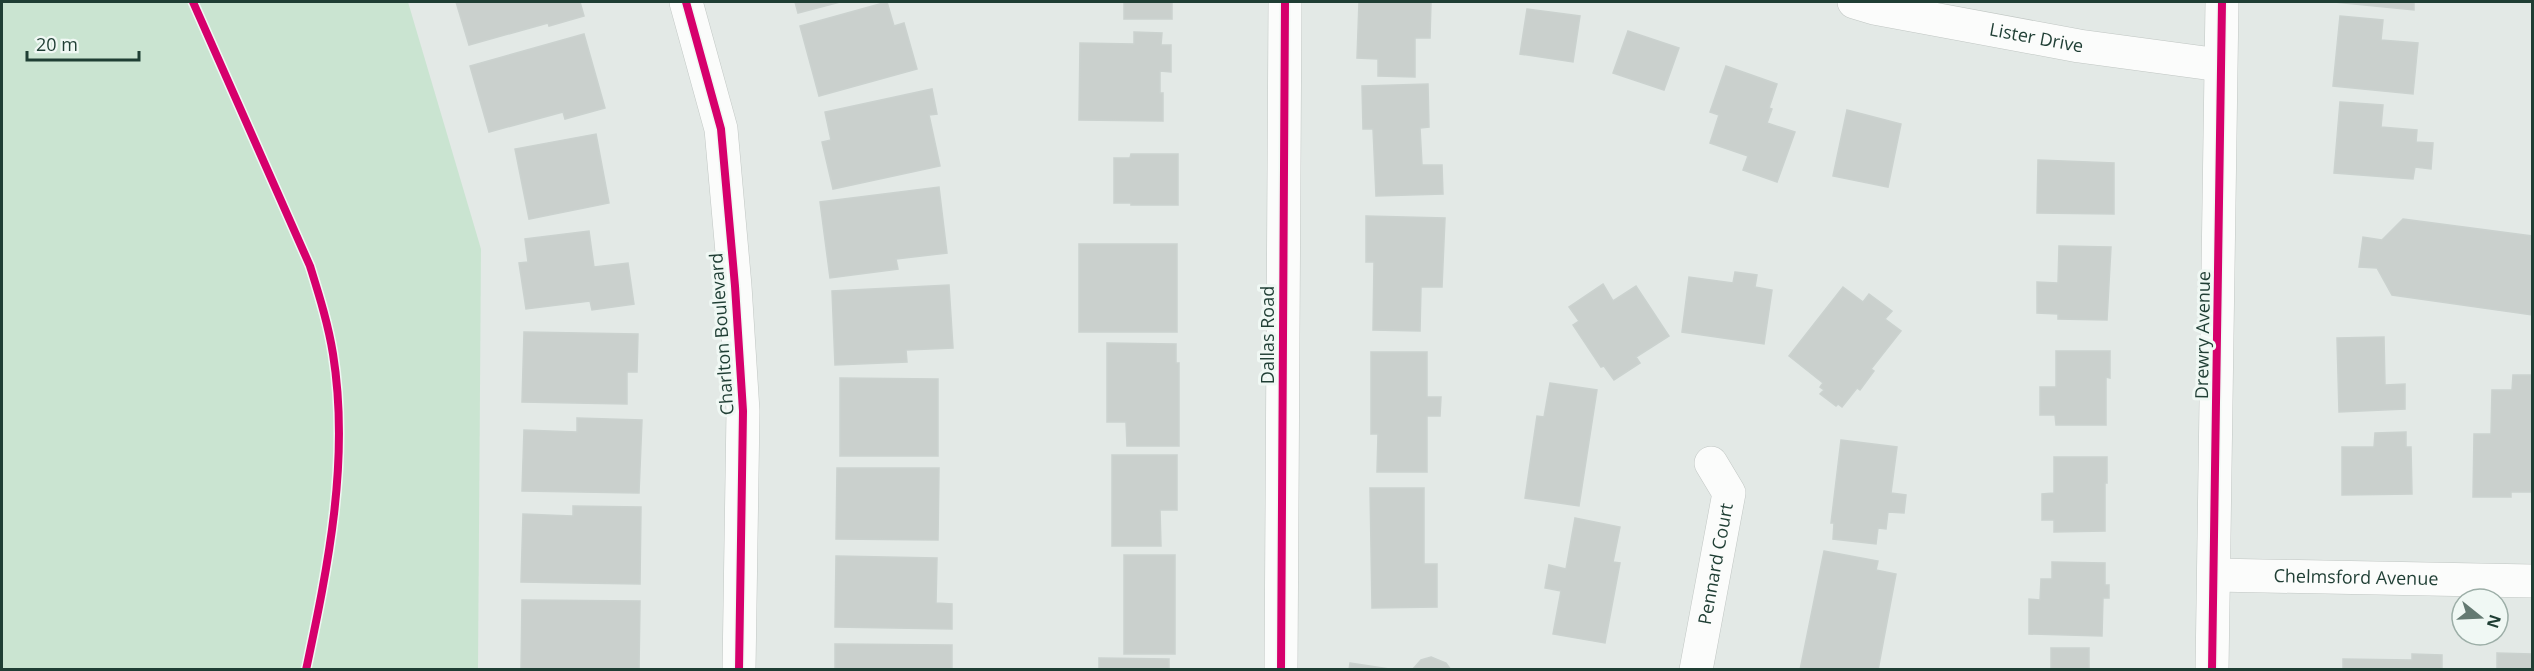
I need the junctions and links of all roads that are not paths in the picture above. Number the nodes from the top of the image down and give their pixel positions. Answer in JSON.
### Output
{"nodes":[{"id":1,"x":686,"y":2,"type":"edge"},
{"id":2,"x":1286,"y":2,"type":"edge"},
{"id":3,"x":1854,"y":2,"type":"edge"},
{"id":4,"x":2222,"y":2,"type":"edge"},
{"id":5,"x":2220,"y":65,"type":"junction"},
{"id":6,"x":1711,"y":463,"type":"dead end"},
{"id":7,"x":2216,"y":575,"type":"junction"},
{"id":8,"x":2532,"y":581,"type":"edge"},
{"id":9,"x":740,"y":669,"type":"edge"},
{"id":10,"x":1281,"y":669,"type":"edge"},
{"id":11,"x":1696,"y":669,"type":"edge"},
{"id":12,"x":2212,"y":669,"type":"edge"}],
"edges":[{"from":1,"to":9,"type":"street","name":"Charlton Boulevard"},
{"from":2,"to":10,"type":"street","name":"Dallas Road"},
{"from":3,"to":5,"type":"street","name":"Lister Drive"},
{"from":4,"to":5,"type":"street","name":"Drewry Avenue"},
{"from":5,"to":7,"type":"street","name":"Drewry Avenue"},
{"from":6,"to":11,"type":"street","name":"Pennard Court"},
{"from":7,"to":8,"type":"street","name":"Chelmsford Avenue"},
{"from":7,"to":12,"type":"street","name":"Drewry Avenue"}]}
